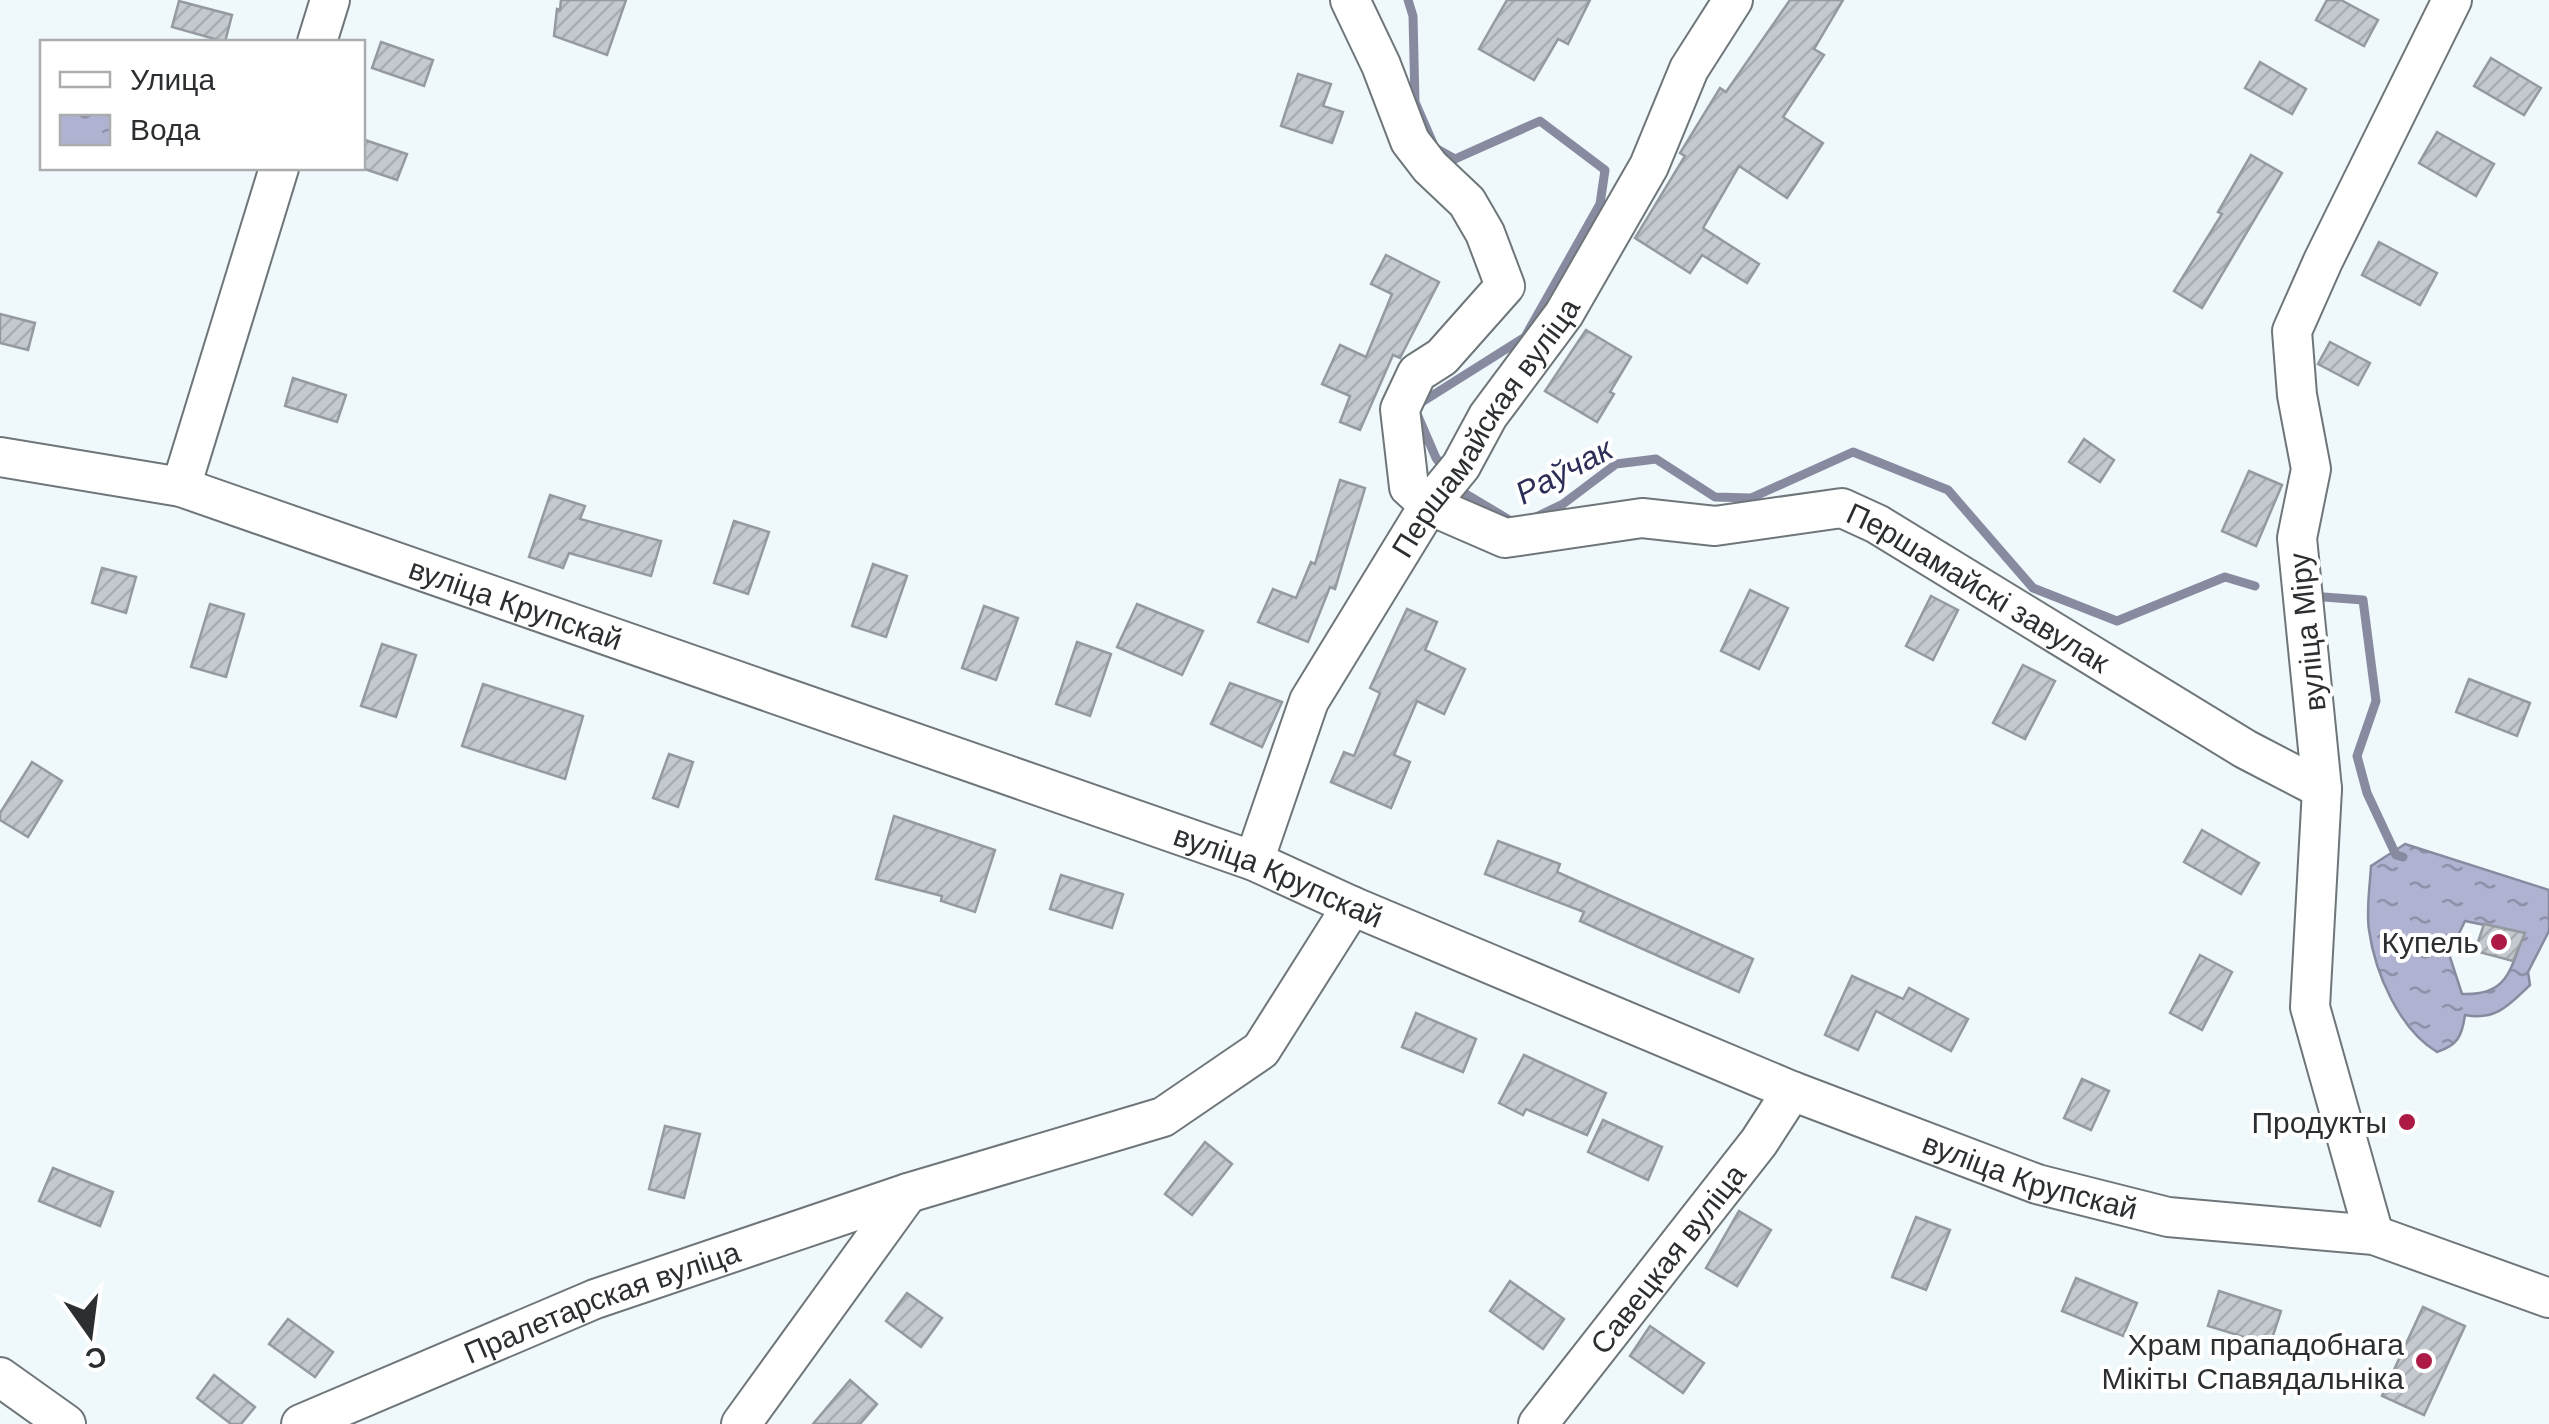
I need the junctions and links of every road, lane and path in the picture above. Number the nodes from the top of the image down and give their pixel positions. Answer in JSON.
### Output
{"nodes":[{"id":1,"x":330,"y":0,"type":"edge"},
{"id":2,"x":1350,"y":0,"type":"edge"},
{"id":3,"x":1733,"y":0,"type":"edge"},
{"id":4,"x":2452,"y":0,"type":"edge"},
{"id":5,"x":318,"y":40,"type":"edge"},
{"id":6,"x":278,"y":170,"type":"edge"},
{"id":7,"x":0,"y":457,"type":"edge"},
{"id":8,"x":181,"y":487,"type":"junction"},
{"id":9,"x":1444,"y":487,"type":"junction"},
{"id":10,"x":2322,"y":789,"type":"junction"},
{"id":11,"x":1254,"y":861,"type":"junction"},
{"id":12,"x":1352,"y":906,"type":"junction"},
{"id":13,"x":1792,"y":1091,"type":"junction"},
{"id":14,"x":908,"y":1193,"type":"junction"},
{"id":15,"x":2374,"y":1235,"type":"junction"},
{"id":16,"x":2549,"y":1298,"type":"edge"},
{"id":17,"x":0,"y":1378,"type":"edge"},
{"id":18,"x":66,"y":1424,"type":"edge"},
{"id":19,"x":301,"y":1424,"type":"edge"},
{"id":20,"x":741,"y":1424,"type":"edge"},
{"id":21,"x":1538,"y":1424,"type":"edge"}],
"edges":[{"from":1,"to":5,"type":"street"},
{"from":2,"to":9,"type":"street"},
{"from":3,"to":9,"type":"street","name":"Першамайская вуліца"},
{"from":4,"to":10,"type":"street","name":"вуліца Міру"},
{"from":6,"to":8,"type":"street"},
{"from":7,"to":8,"type":"street","name":"вуліца Крупскай"},
{"from":8,"to":11,"type":"street","name":"вуліца Крупскай"},
{"from":9,"to":10,"type":"street","name":"Першамайскі завулак"},
{"from":9,"to":11,"type":"street","name":"Першамайская вуліца"},
{"from":10,"to":15,"type":"street","name":"вуліца Міру"},
{"from":11,"to":12,"type":"street","name":"вуліца Крупскай"},
{"from":12,"to":13,"type":"street","name":"вуліца Крупскай"},
{"from":12,"to":14,"type":"street","name":"Пралетарская вуліца"},
{"from":13,"to":15,"type":"street","name":"вуліца Крупскай"},
{"from":13,"to":21,"type":"street","name":"Савецкая вуліца"},
{"from":14,"to":19,"type":"street","name":"Пралетарская вуліца"},
{"from":14,"to":20,"type":"street"},
{"from":15,"to":16,"type":"street","name":"вуліца Крупскай"},
{"from":17,"to":18,"type":"street"}]}
